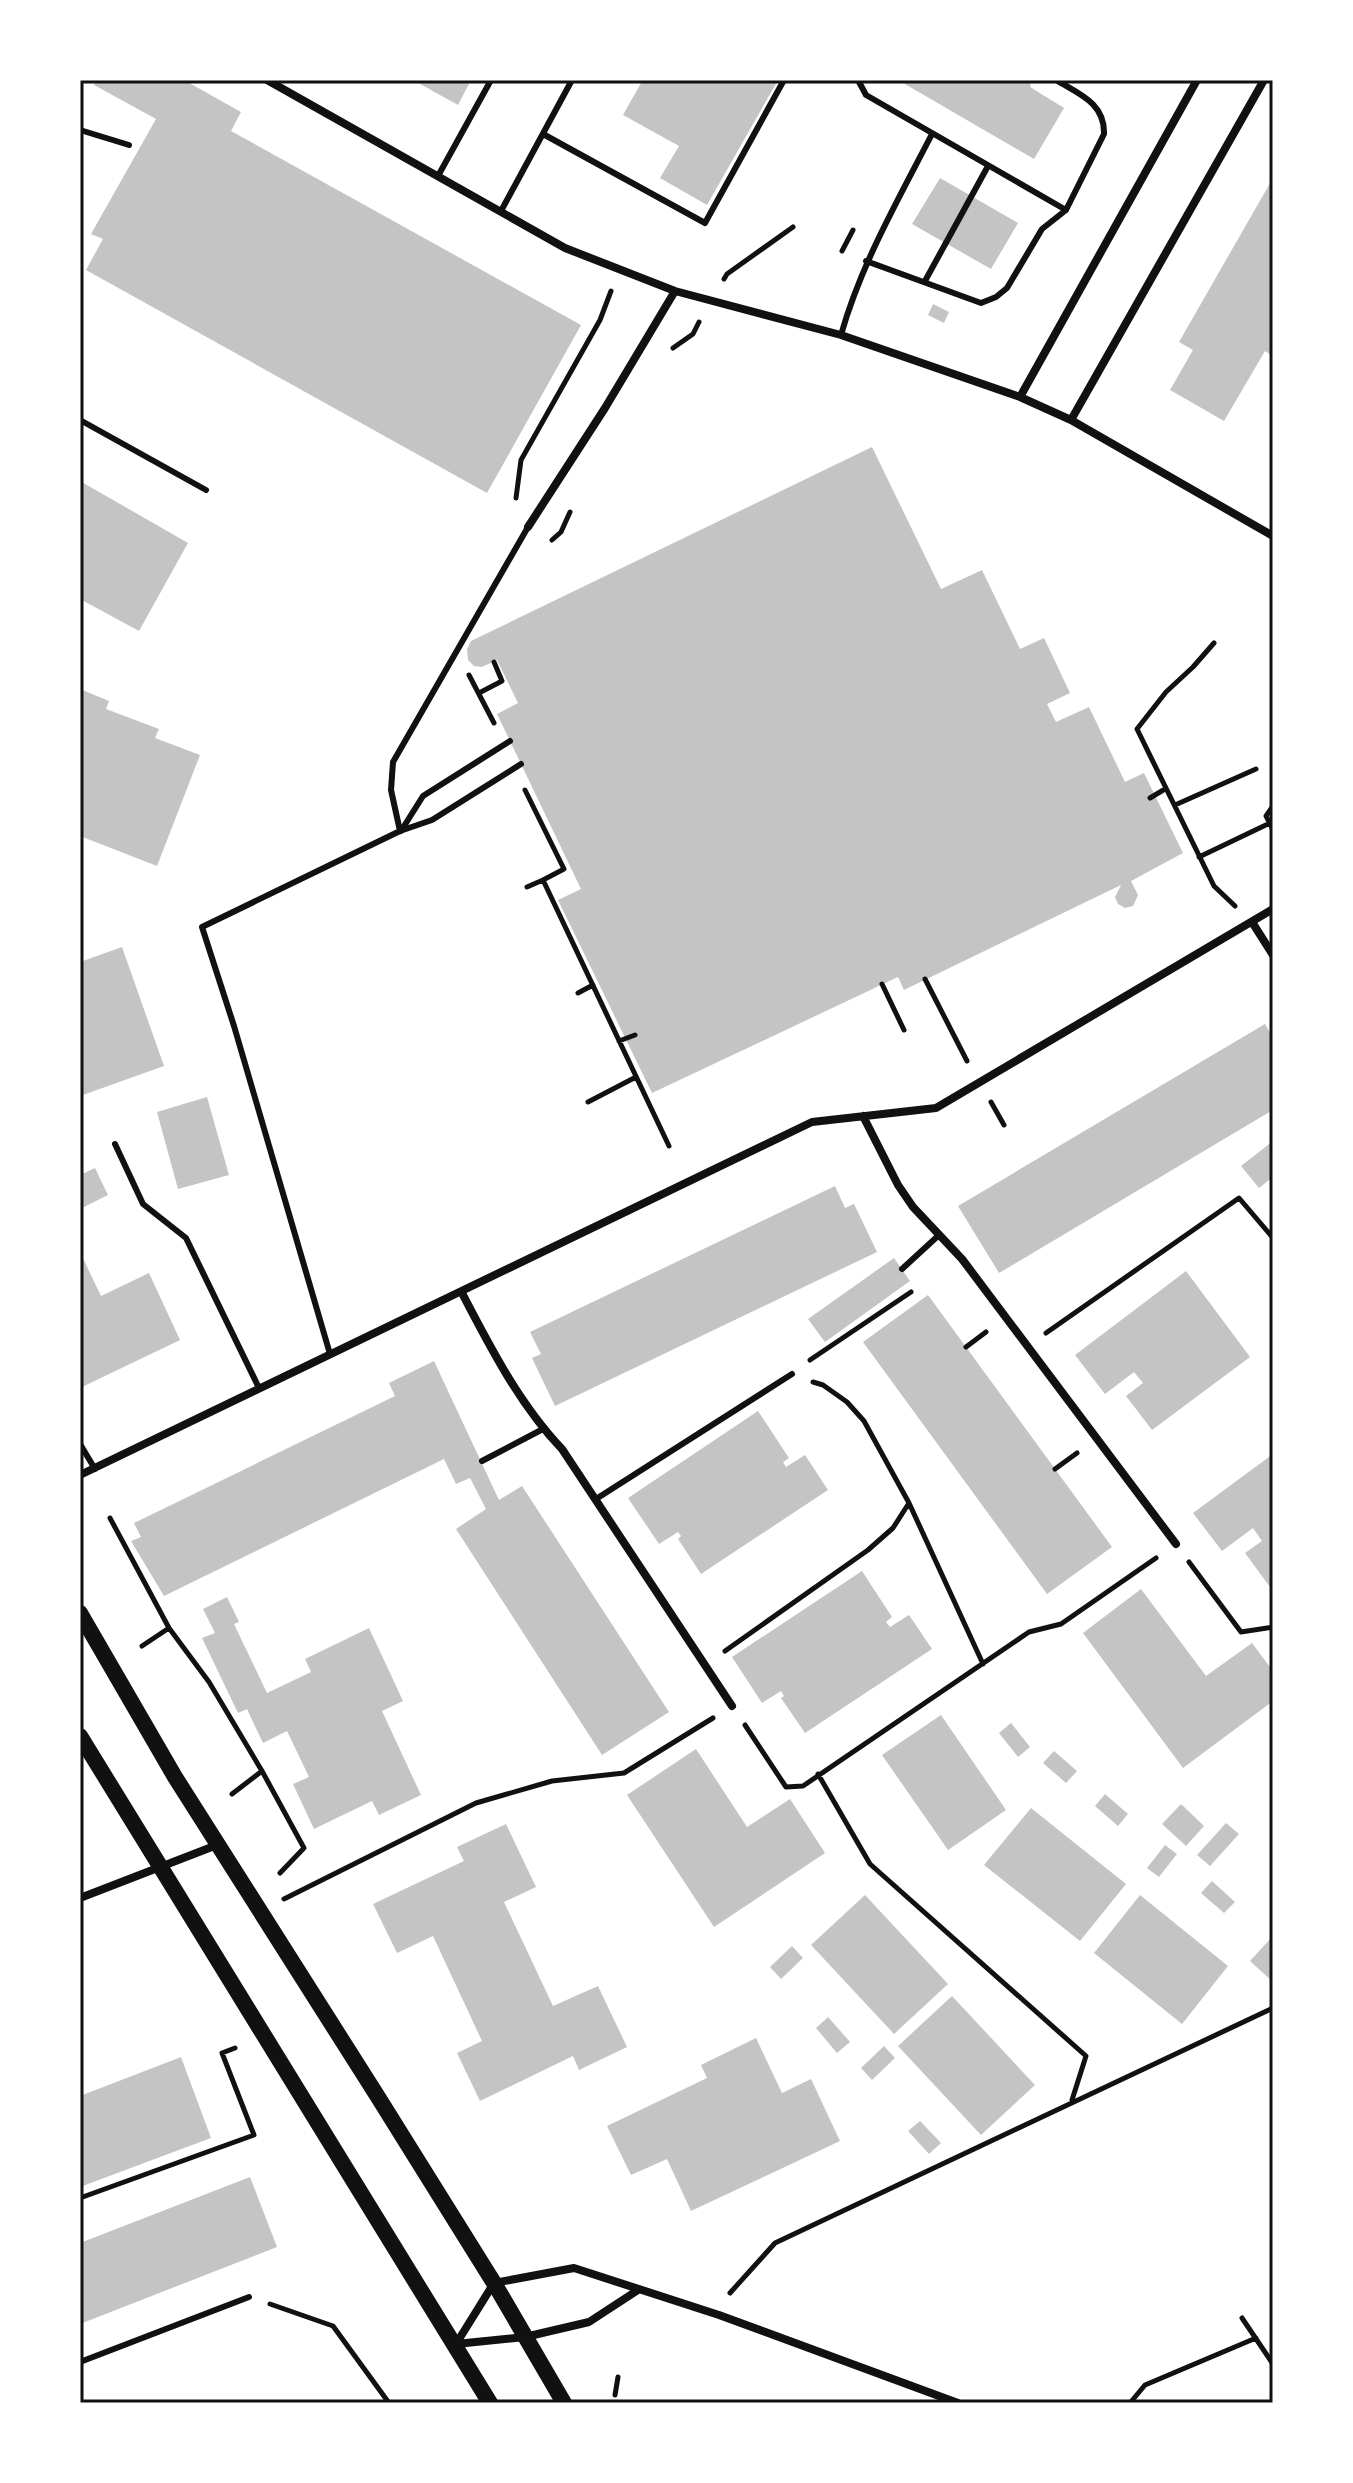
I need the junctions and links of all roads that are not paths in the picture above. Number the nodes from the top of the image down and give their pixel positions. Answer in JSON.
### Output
{"nodes":[{"id":1,"x":267,"y":80,"type":"edge"},
{"id":2,"x":491,"y":80,"type":"edge"},
{"id":3,"x":572,"y":80,"type":"edge"},
{"id":4,"x":784,"y":80,"type":"edge"},
{"id":5,"x":858,"y":80,"type":"edge"},
{"id":6,"x":1056,"y":80,"type":"edge"},
{"id":7,"x":1197,"y":80,"type":"edge"},
{"id":8,"x":1264,"y":80,"type":"edge"},
{"id":9,"x":80,"y":130,"type":"edge"},
{"id":10,"x":543,"y":134,"type":"junction"},
{"id":11,"x":932,"y":134,"type":"junction"},
{"id":12,"x":129,"y":145,"type":"dead end"},
{"id":13,"x":988,"y":166,"type":"junction"},
{"id":14,"x":438,"y":176,"type":"junction"},
{"id":15,"x":1066,"y":210,"type":"junction"},
{"id":16,"x":501,"y":211,"type":"junction"},
{"id":17,"x":866,"y":261,"type":"junction"},
{"id":18,"x":925,"y":281,"type":"junction"},
{"id":19,"x":675,"y":291,"type":"junction"},
{"id":20,"x":841,"y":335,"type":"junction"},
{"id":21,"x":1020,"y":397,"type":"junction"},
{"id":22,"x":80,"y":420,"type":"edge"},
{"id":23,"x":1071,"y":420,"type":"junction"},
{"id":24,"x":206,"y":490,"type":"dead end"},
{"id":25,"x":528,"y":527,"type":"joint"},
{"id":26,"x":1273,"y":536,"type":"edge"},
{"id":27,"x":510,"y":741,"type":"dead end"},
{"id":28,"x":521,"y":764,"type":"dead end"},
{"id":29,"x":400,"y":831,"type":"junction"},
{"id":30,"x":1273,"y":909,"type":"edge"},
{"id":31,"x":1252,"y":922,"type":"junction"},
{"id":32,"x":1273,"y":955,"type":"edge"},
{"id":33,"x":863,"y":1116,"type":"junction"},
{"id":34,"x":115,"y":1144,"type":"dead end"},
{"id":35,"x":939,"y":1235,"type":"junction"},
{"id":36,"x":902,"y":1269,"type":"dead end"},
{"id":37,"x":462,"y":1293,"type":"junction"},
{"id":38,"x":330,"y":1354,"type":"junction"},
{"id":39,"x":792,"y":1374,"type":"road end"},
{"id":40,"x":259,"y":1388,"type":"junction"},
{"id":41,"x":543,"y":1429,"type":"junction"},
{"id":42,"x":80,"y":1444,"type":"edge"},
{"id":43,"x":482,"y":1461,"type":"dead end"},
{"id":44,"x":95,"y":1469,"type":"junction"},
{"id":45,"x":80,"y":1475,"type":"edge"},
{"id":46,"x":596,"y":1499,"type":"junction"},
{"id":47,"x":1176,"y":1544,"type":"road end"},
{"id":48,"x":80,"y":1613,"type":"edge"},
{"id":49,"x":732,"y":1706,"type":"road end"},
{"id":50,"x":80,"y":1736,"type":"edge"},
{"id":51,"x":220,"y":1844,"type":"junction"},
{"id":52,"x":162,"y":1868,"type":"junction"},
{"id":53,"x":80,"y":1898,"type":"edge"},
{"id":54,"x":494,"y":2283,"type":"junction"},
{"id":55,"x":638,"y":2290,"type":"junction"},
{"id":56,"x":249,"y":2297,"type":"road end"},
{"id":57,"x":525,"y":2337,"type":"junction"},
{"id":58,"x":456,"y":2344,"type":"junction"},
{"id":59,"x":80,"y":2362,"type":"edge"},
{"id":60,"x":490,"y":2403,"type":"edge"},
{"id":61,"x":564,"y":2403,"type":"edge"},
{"id":62,"x":958,"y":2403,"type":"edge"}],
"edges":[{"from":1,"to":14,"type":"street"},
{"from":2,"to":14,"type":"lane"},
{"from":3,"to":10,"type":"lane"},
{"from":4,"to":10,"type":"lane"},
{"from":5,"to":11,"type":"lane"},
{"from":6,"to":15,"type":"lane"},
{"from":7,"to":21,"type":"street"},
{"from":8,"to":23,"type":"street"},
{"from":9,"to":12,"type":"lane"},
{"from":10,"to":16,"type":"lane"},
{"from":11,"to":13,"type":"lane"},
{"from":11,"to":17,"type":"lane"},
{"from":13,"to":15,"type":"lane"},
{"from":13,"to":18,"type":"lane"},
{"from":14,"to":16,"type":"street"},
{"from":15,"to":18,"type":"lane"},
{"from":16,"to":19,"type":"street"},
{"from":17,"to":18,"type":"lane"},
{"from":17,"to":20,"type":"lane"},
{"from":19,"to":20,"type":"street"},
{"from":19,"to":25,"type":"street"},
{"from":20,"to":21,"type":"street"},
{"from":21,"to":23,"type":"street"},
{"from":22,"to":24,"type":"lane"},
{"from":23,"to":26,"type":"street"},
{"from":25,"to":29,"type":"lane"},
{"from":27,"to":29,"type":"lane"},
{"from":28,"to":29,"type":"lane"},
{"from":29,"to":38,"type":"lane"},
{"from":30,"to":31,"type":"street"},
{"from":31,"to":32,"type":"street"},
{"from":31,"to":33,"type":"street"},
{"from":33,"to":35,"type":"street"},
{"from":33,"to":37,"type":"street"},
{"from":34,"to":40,"type":"lane"},
{"from":35,"to":36,"type":"lane"},
{"from":35,"to":47,"type":"street"},
{"from":37,"to":38,"type":"street"},
{"from":37,"to":41,"type":"street"},
{"from":38,"to":40,"type":"street"},
{"from":39,"to":46,"type":"lane"},
{"from":40,"to":44,"type":"street"},
{"from":41,"to":43,"type":"lane"},
{"from":41,"to":46,"type":"street"},
{"from":42,"to":44,"type":"lane"},
{"from":44,"to":45,"type":"street"},
{"from":46,"to":49,"type":"street"},
{"from":48,"to":51,"type":"main road"},
{"from":50,"to":52,"type":"main road"},
{"from":51,"to":52,"type":"street"},
{"from":51,"to":54,"type":"main road"},
{"from":52,"to":53,"type":"street"},
{"from":52,"to":58,"type":"main road"},
{"from":54,"to":55,"type":"street"},
{"from":54,"to":57,"type":"main road"},
{"from":54,"to":58,"type":"street"},
{"from":55,"to":57,"type":"street"},
{"from":55,"to":62,"type":"street"},
{"from":56,"to":59,"type":"lane"},
{"from":57,"to":58,"type":"street"},
{"from":57,"to":61,"type":"main road"},
{"from":58,"to":60,"type":"main road"}]}
